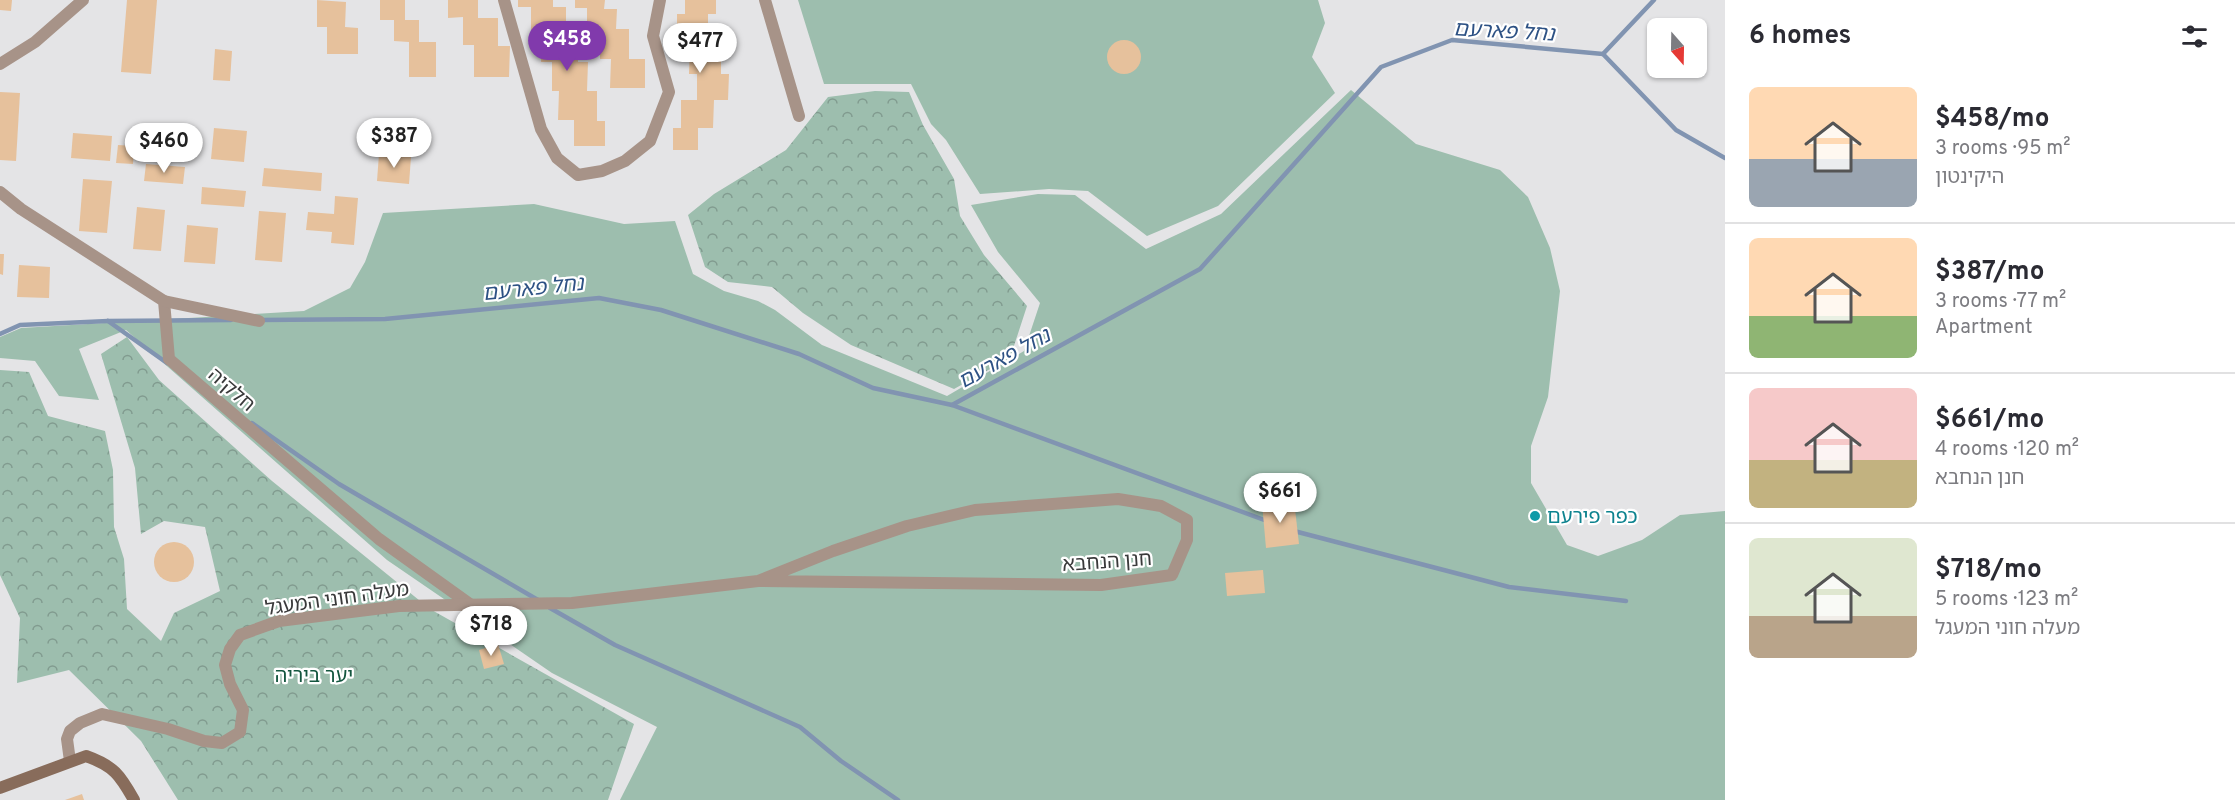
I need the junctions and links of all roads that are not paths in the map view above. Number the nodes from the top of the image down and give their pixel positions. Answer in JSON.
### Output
{"nodes":[{"id":1,"x":83,"y":0,"type":"edge"},
{"id":2,"x":504,"y":0,"type":"edge"},
{"id":3,"x":660,"y":0,"type":"edge"},
{"id":4,"x":765,"y":0,"type":"edge"},
{"id":5,"x":0,"y":64,"type":"edge"},
{"id":6,"x":799,"y":116,"type":"dead end"},
{"id":7,"x":0,"y":192,"type":"edge"},
{"id":8,"x":164,"y":301,"type":"junction"},
{"id":9,"x":259,"y":321,"type":"dead end"},
{"id":10,"x":758,"y":581,"type":"junction"},
{"id":11,"x":471,"y":606,"type":"junction"},
{"id":12,"x":70,"y":761,"type":"junction"},
{"id":13,"x":0,"y":788,"type":"edge"},
{"id":14,"x":134,"y":800,"type":"edge"}],
"edges":[{"from":1,"to":5,"type":"street"},
{"from":2,"to":3,"type":"street"},
{"from":4,"to":6,"type":"street"},
{"from":7,"to":8,"type":"street"},
{"from":8,"to":9,"type":"street"},
{"from":8,"to":11,"type":"street","name":"חלקיה"},
{"from":10,"to":10,"type":"street","name":"חנן הנחבא"},
{"from":10,"to":11,"type":"street","name":"מעלה חוני המעגל"},
{"from":11,"to":12,"type":"street","name":"מעלה חוני המעגל"},
{"from":12,"to":13,"type":"street"},
{"from":12,"to":14,"type":"street"}]}
